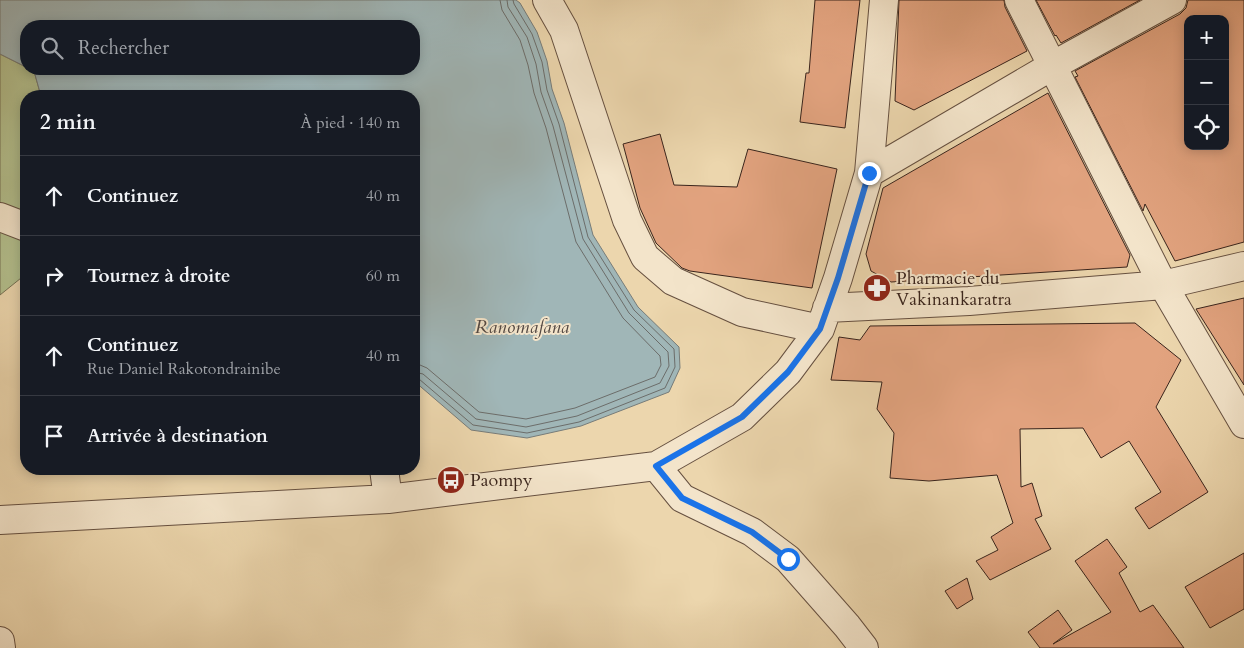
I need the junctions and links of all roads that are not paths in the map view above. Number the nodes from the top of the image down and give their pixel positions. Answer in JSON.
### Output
{"nodes":[{"id":1,"x":547,"y":0,"type":"edge"},
{"id":2,"x":884,"y":0,"type":"edge"},
{"id":3,"x":1019,"y":0,"type":"edge"},
{"id":4,"x":1172,"y":0,"type":"edge"},
{"id":5,"x":1052,"y":66,"type":"junction"},
{"id":6,"x":869,"y":173,"type":"junction"},
{"id":7,"x":0,"y":217,"type":"edge"},
{"id":8,"x":20,"y":225,"type":"edge"},
{"id":9,"x":1244,"y":266,"type":"edge"},
{"id":10,"x":1163,"y":285,"type":"junction"},
{"id":11,"x":824,"y":318,"type":"junction"},
{"id":12,"x":1244,"y":424,"type":"edge"},
{"id":13,"x":656,"y":466,"type":"junction"},
{"id":14,"x":385,"y":475,"type":"edge"},
{"id":15,"x":388,"y":499,"type":"junction"},
{"id":16,"x":0,"y":520,"type":"edge"},
{"id":17,"x":0,"y":641,"type":"edge"},
{"id":18,"x":1,"y":648,"type":"edge"},
{"id":19,"x":864,"y":648,"type":"edge"}],
"edges":[{"from":1,"to":11,"type":"street"},
{"from":2,"to":6,"type":"street"},
{"from":3,"to":5,"type":"street"},
{"from":4,"to":5,"type":"street"},
{"from":5,"to":6,"type":"street"},
{"from":5,"to":10,"type":"street"},
{"from":6,"to":11,"type":"street"},
{"from":7,"to":8,"type":"street"},
{"from":9,"to":10,"type":"street"},
{"from":10,"to":11,"type":"street"},
{"from":10,"to":12,"type":"street"},
{"from":11,"to":13,"type":"street"},
{"from":13,"to":15,"type":"street"},
{"from":13,"to":19,"type":"street"},
{"from":14,"to":15,"type":"street"},
{"from":15,"to":16,"type":"street"},
{"from":17,"to":18,"type":"street"}]}
